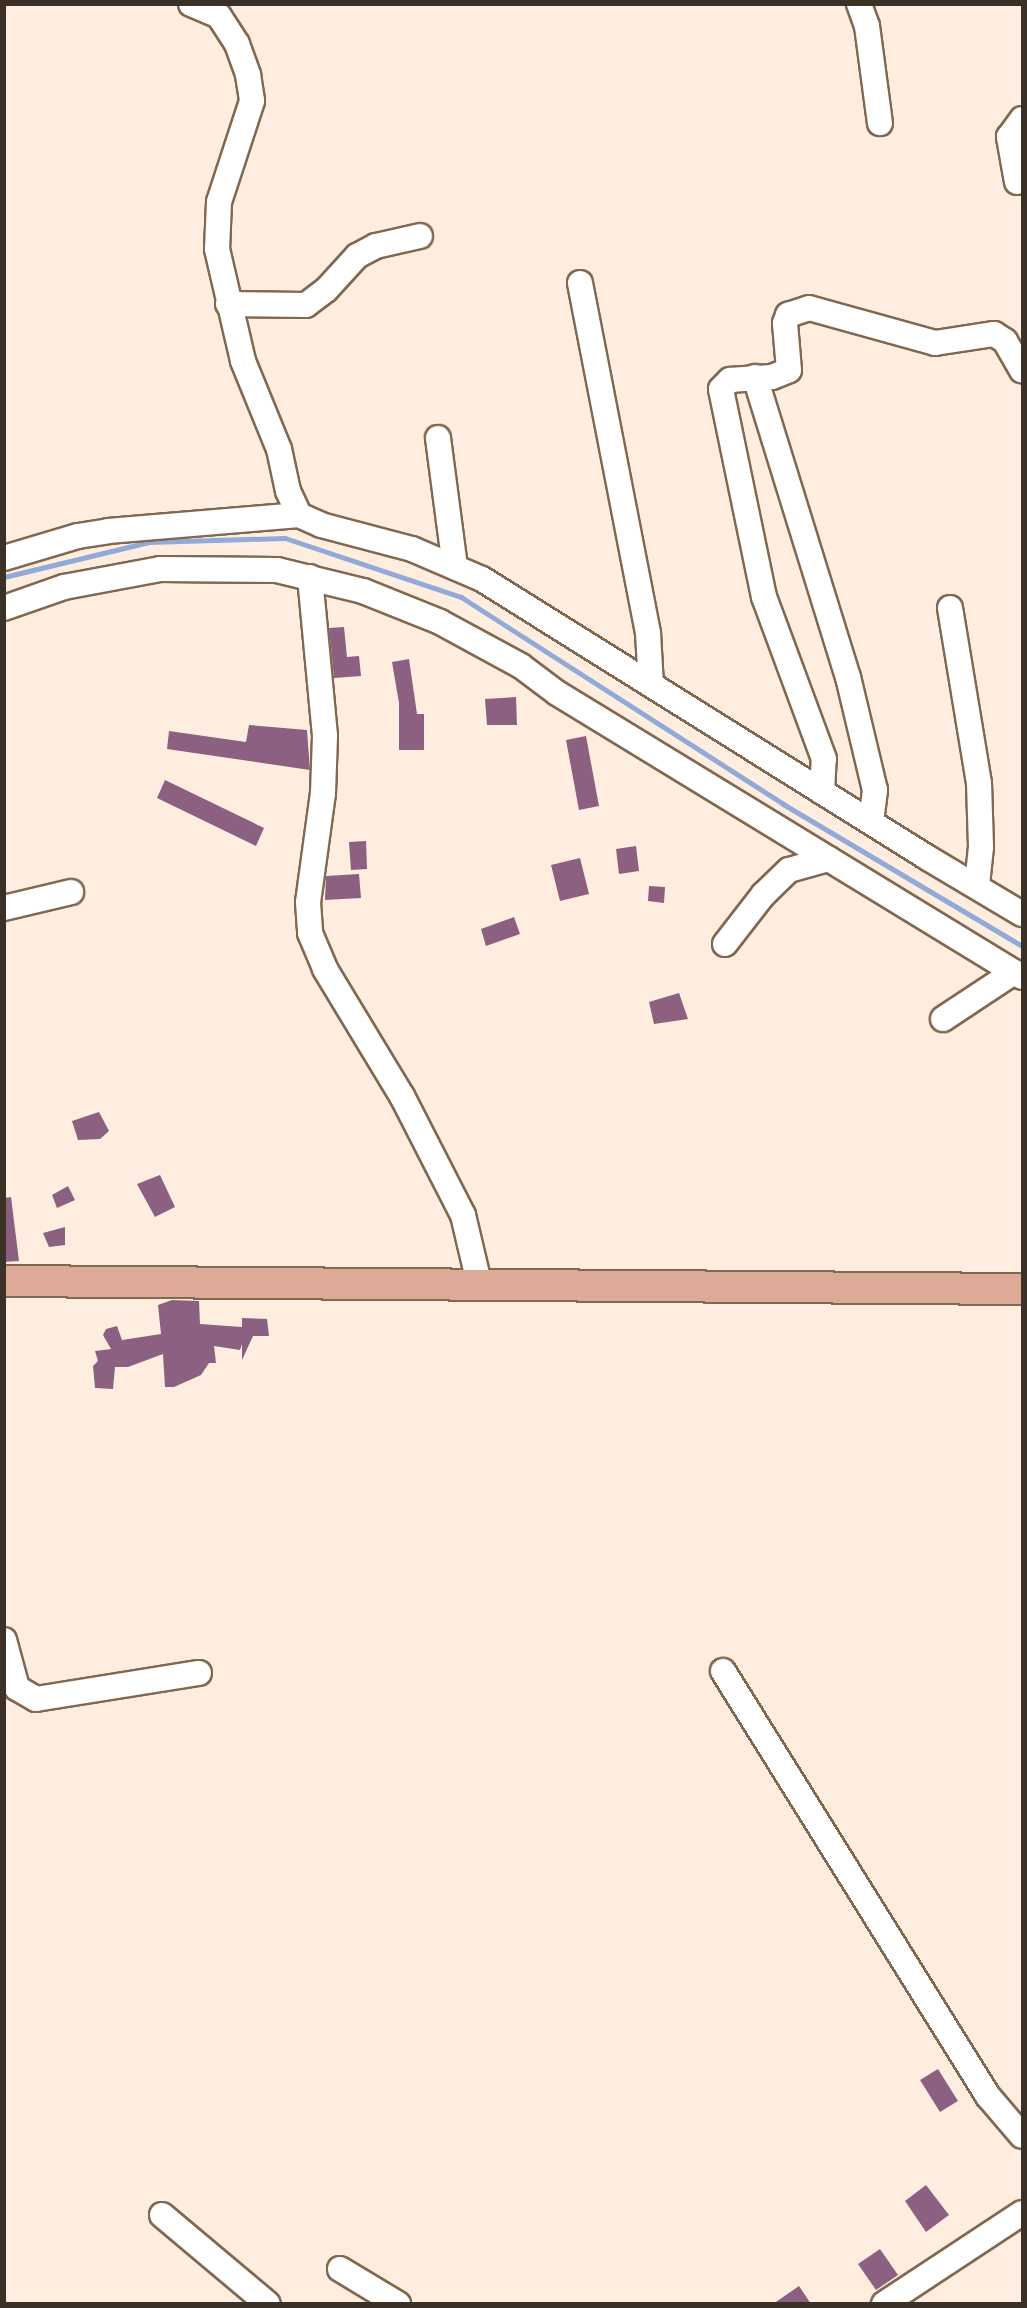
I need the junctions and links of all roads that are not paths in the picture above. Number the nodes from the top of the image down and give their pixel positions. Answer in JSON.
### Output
{"nodes":[{"id":1,"x":191,"y":4,"type":"edge"},
{"id":2,"x":859,"y":4,"type":"edge"},
{"id":3,"x":1023,"y":118,"type":"edge"},
{"id":4,"x":880,"y":123,"type":"dead end"},
{"id":5,"x":1017,"y":182,"type":"dead end"},
{"id":6,"x":420,"y":236,"type":"dead end"},
{"id":7,"x":580,"y":284,"type":"dead end"},
{"id":8,"x":228,"y":304,"type":"junction"},
{"id":9,"x":1023,"y":370,"type":"edge"},
{"id":10,"x":755,"y":377,"type":"junction"},
{"id":11,"x":438,"y":438,"type":"dead end"},
{"id":12,"x":299,"y":514,"type":"junction"},
{"id":13,"x":4,"y":558,"type":"edge"},
{"id":14,"x":455,"y":567,"type":"junction"},
{"id":15,"x":310,"y":577,"type":"junction"},
{"id":16,"x":4,"y":608,"type":"edge"},
{"id":17,"x":950,"y":608,"type":"dead end"},
{"id":18,"x":651,"y":685,"type":"junction"},
{"id":19,"x":822,"y":792,"type":"junction"},
{"id":20,"x":871,"y":822,"type":"junction"},
{"id":21,"x":828,"y":859,"type":"junction"},
{"id":22,"x":977,"y":886,"type":"junction"},
{"id":23,"x":70,"y":892,"type":"dead end"},
{"id":24,"x":4,"y":908,"type":"edge"},
{"id":25,"x":1023,"y":914,"type":"edge"},
{"id":26,"x":725,"y":944,"type":"dead end"},
{"id":27,"x":1018,"y":975,"type":"edge"},
{"id":28,"x":943,"y":1019,"type":"dead end"},
{"id":29,"x":4,"y":1281,"type":"edge"},
{"id":30,"x":480,"y":1287,"type":"junction"},
{"id":31,"x":1023,"y":1289,"type":"edge"},
{"id":32,"x":4,"y":1640,"type":"edge"},
{"id":33,"x":723,"y":1671,"type":"dead end"},
{"id":34,"x":199,"y":1673,"type":"dead end"},
{"id":35,"x":1023,"y":2136,"type":"edge"},
{"id":36,"x":1023,"y":2213,"type":"edge"},
{"id":37,"x":162,"y":2215,"type":"dead end"},
{"id":38,"x":340,"y":2269,"type":"dead end"},
{"id":39,"x":267,"y":2303,"type":"edge"},
{"id":40,"x":398,"y":2304,"type":"edge"},
{"id":41,"x":884,"y":2304,"type":"edge"}],
"edges":[{"from":1,"to":8,"type":"street"},
{"from":2,"to":4,"type":"street"},
{"from":3,"to":5,"type":"street"},
{"from":6,"to":8,"type":"street"},
{"from":7,"to":18,"type":"street"},
{"from":8,"to":12,"type":"street"},
{"from":9,"to":10,"type":"street"},
{"from":10,"to":19,"type":"street"},
{"from":10,"to":20,"type":"street"},
{"from":11,"to":14,"type":"street"},
{"from":12,"to":13,"type":"street"},
{"from":12,"to":14,"type":"street"},
{"from":14,"to":18,"type":"street"},
{"from":15,"to":16,"type":"street"},
{"from":15,"to":21,"type":"street"},
{"from":15,"to":30,"type":"street"},
{"from":17,"to":22,"type":"street"},
{"from":18,"to":19,"type":"street"},
{"from":19,"to":20,"type":"street"},
{"from":20,"to":22,"type":"street"},
{"from":21,"to":26,"type":"street"},
{"from":21,"to":27,"type":"street"},
{"from":22,"to":25,"type":"street"},
{"from":23,"to":24,"type":"street"},
{"from":27,"to":28,"type":"street"},
{"from":29,"to":30,"type":"main road"},
{"from":30,"to":31,"type":"main road"},
{"from":32,"to":34,"type":"street"},
{"from":33,"to":35,"type":"street"},
{"from":36,"to":41,"type":"street"},
{"from":37,"to":39,"type":"street"},
{"from":38,"to":40,"type":"street"}]}
